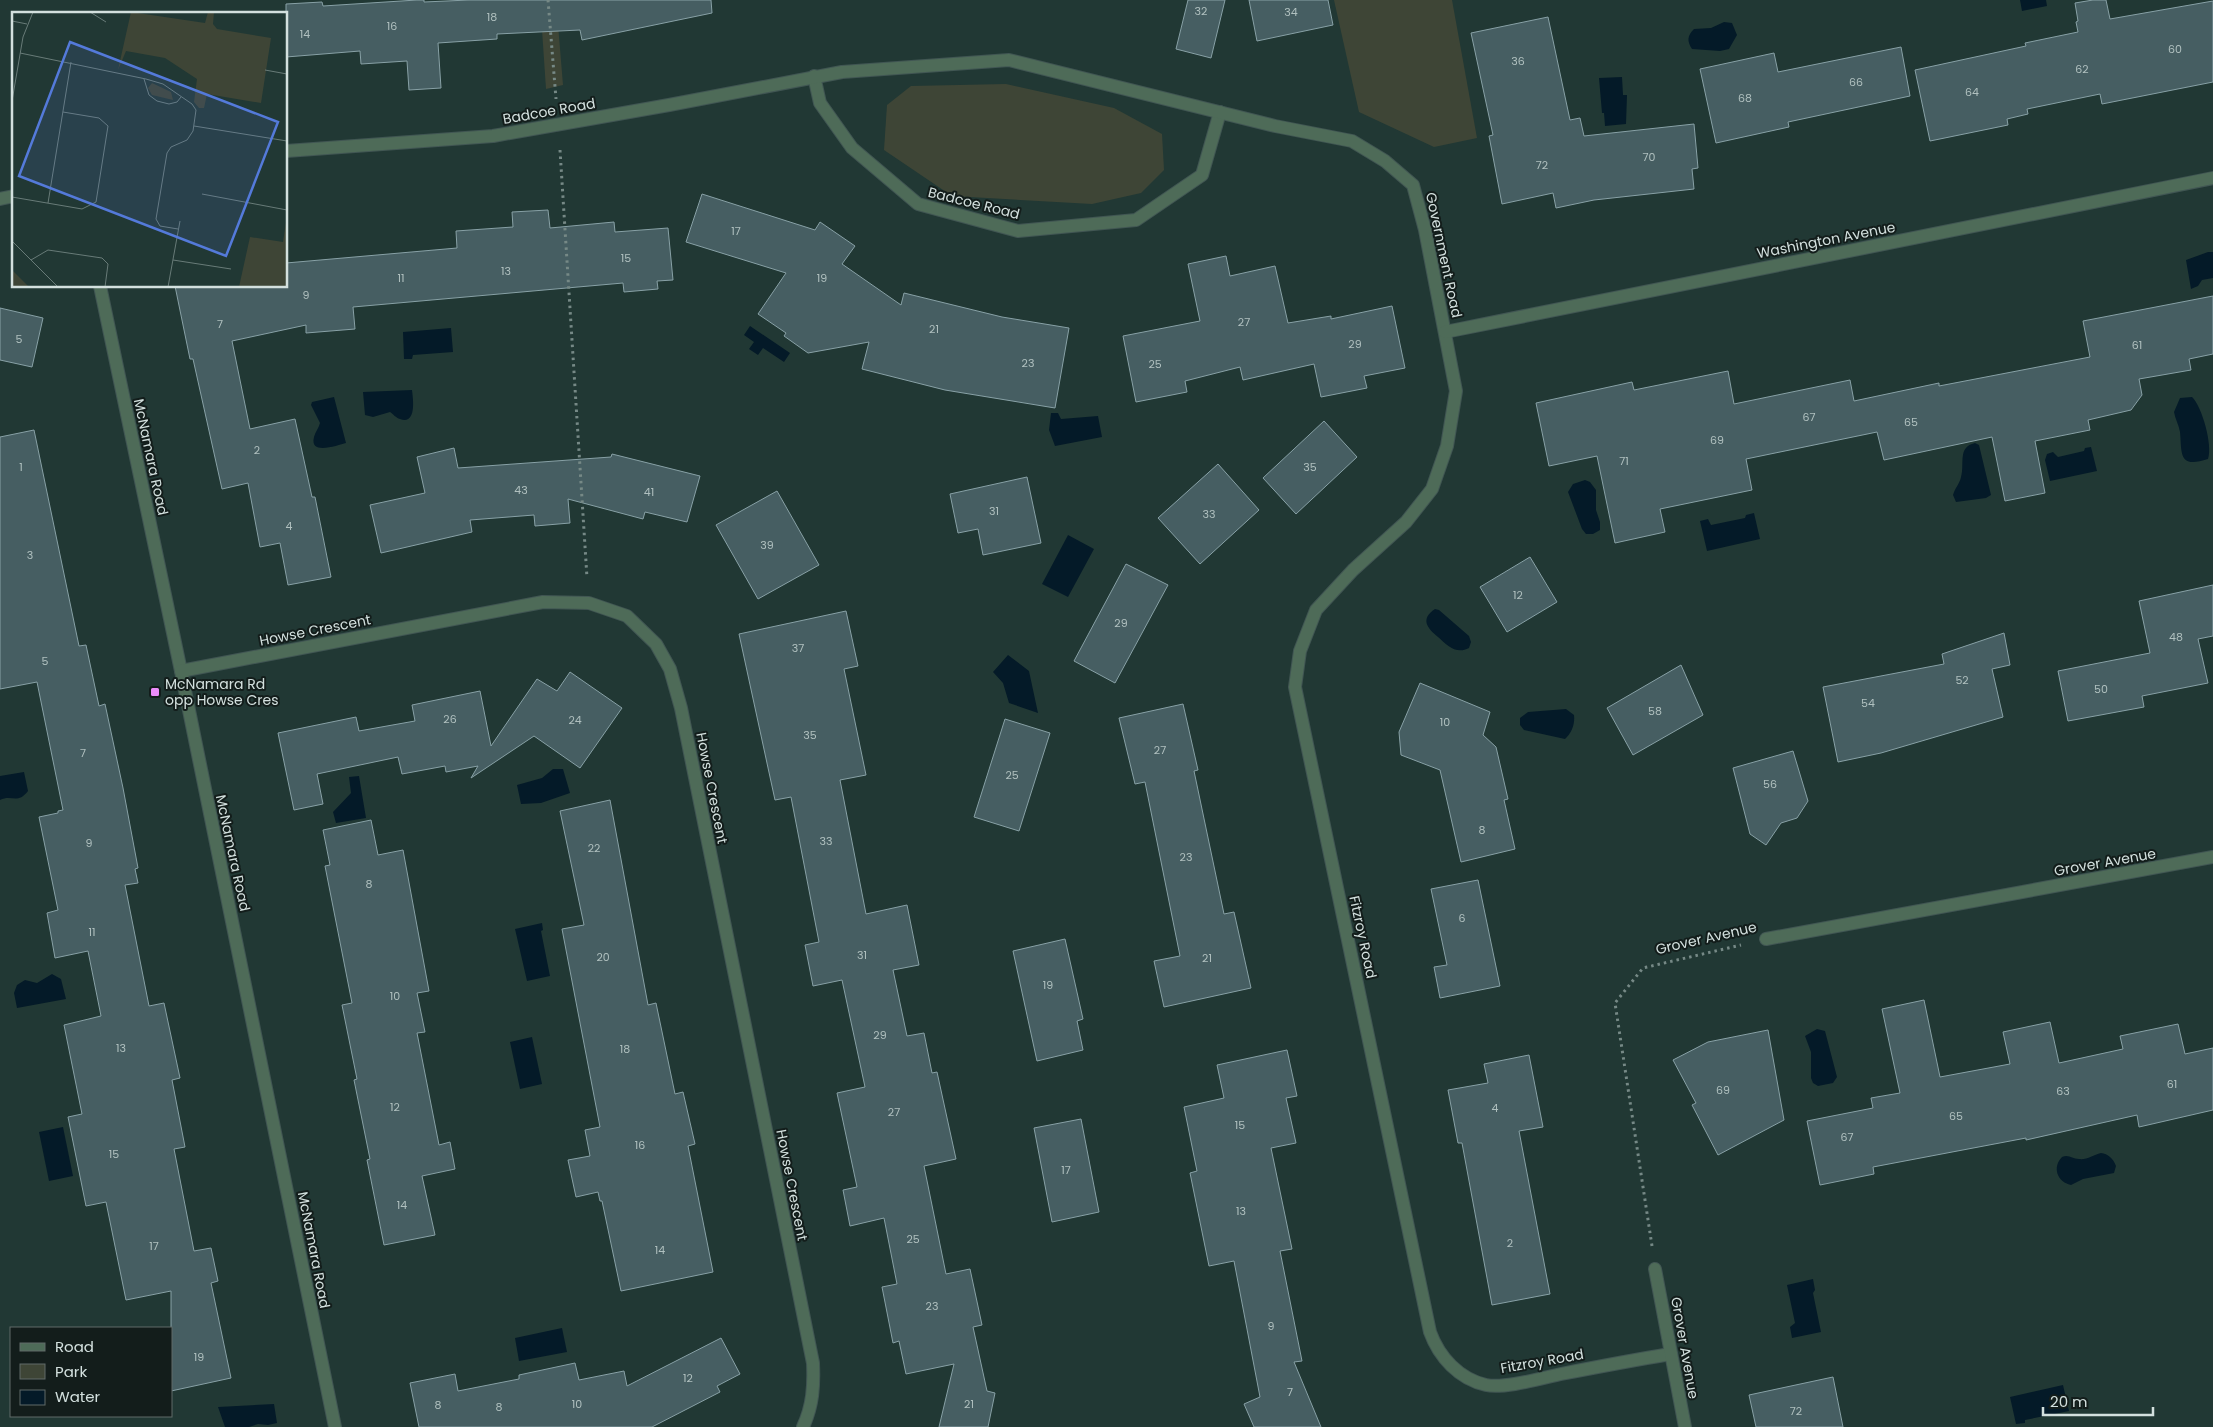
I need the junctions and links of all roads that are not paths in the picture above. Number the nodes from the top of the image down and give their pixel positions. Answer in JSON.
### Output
{"nodes":[{"id":1,"x":814,"y":76,"type":"junction"},
{"id":2,"x":1220,"y":112,"type":"junction"},
{"id":3,"x":288,"y":151,"type":"edge"},
{"id":4,"x":2213,"y":178,"type":"edge"},
{"id":5,"x":1413,"y":185,"type":"joint"},
{"id":6,"x":100,"y":288,"type":"edge"},
{"id":7,"x":1445,"y":332,"type":"junction"},
{"id":8,"x":181,"y":671,"type":"junction"},
{"id":9,"x":2213,"y":857,"type":"edge"},
{"id":10,"x":1766,"y":939,"type":"road end"},
{"id":11,"x":1656,"y":1269,"type":"road end"},
{"id":12,"x":1670,"y":1354,"type":"junction"},
{"id":13,"x":335,"y":1427,"type":"edge"},
{"id":14,"x":803,"y":1427,"type":"edge"},
{"id":15,"x":1684,"y":1427,"type":"edge"}],
"edges":[{"from":1,"to":2,"type":"street","name":"Badcoe Road"},
{"from":1,"to":2,"type":"street","name":"Badcoe Road"},
{"from":1,"to":3,"type":"street","name":"Badcoe Road"},
{"from":2,"to":5,"type":"street","name":"Badcoe Road"},
{"from":4,"to":7,"type":"street","name":"Washington Avenue"},
{"from":5,"to":7,"type":"street","name":"Government Road"},
{"from":6,"to":8,"type":"street","name":"McNamara Road"},
{"from":7,"to":12,"type":"street","name":"Fitzroy Road"},
{"from":8,"to":13,"type":"street","name":"McNamara Road"},
{"from":8,"to":14,"type":"street","name":"Howse Crescent"},
{"from":9,"to":10,"type":"street","name":"Grover Avenue"},
{"from":11,"to":12,"type":"street","name":"Grover Avenue"},
{"from":12,"to":15,"type":"street","name":"Grover Avenue"}]}
